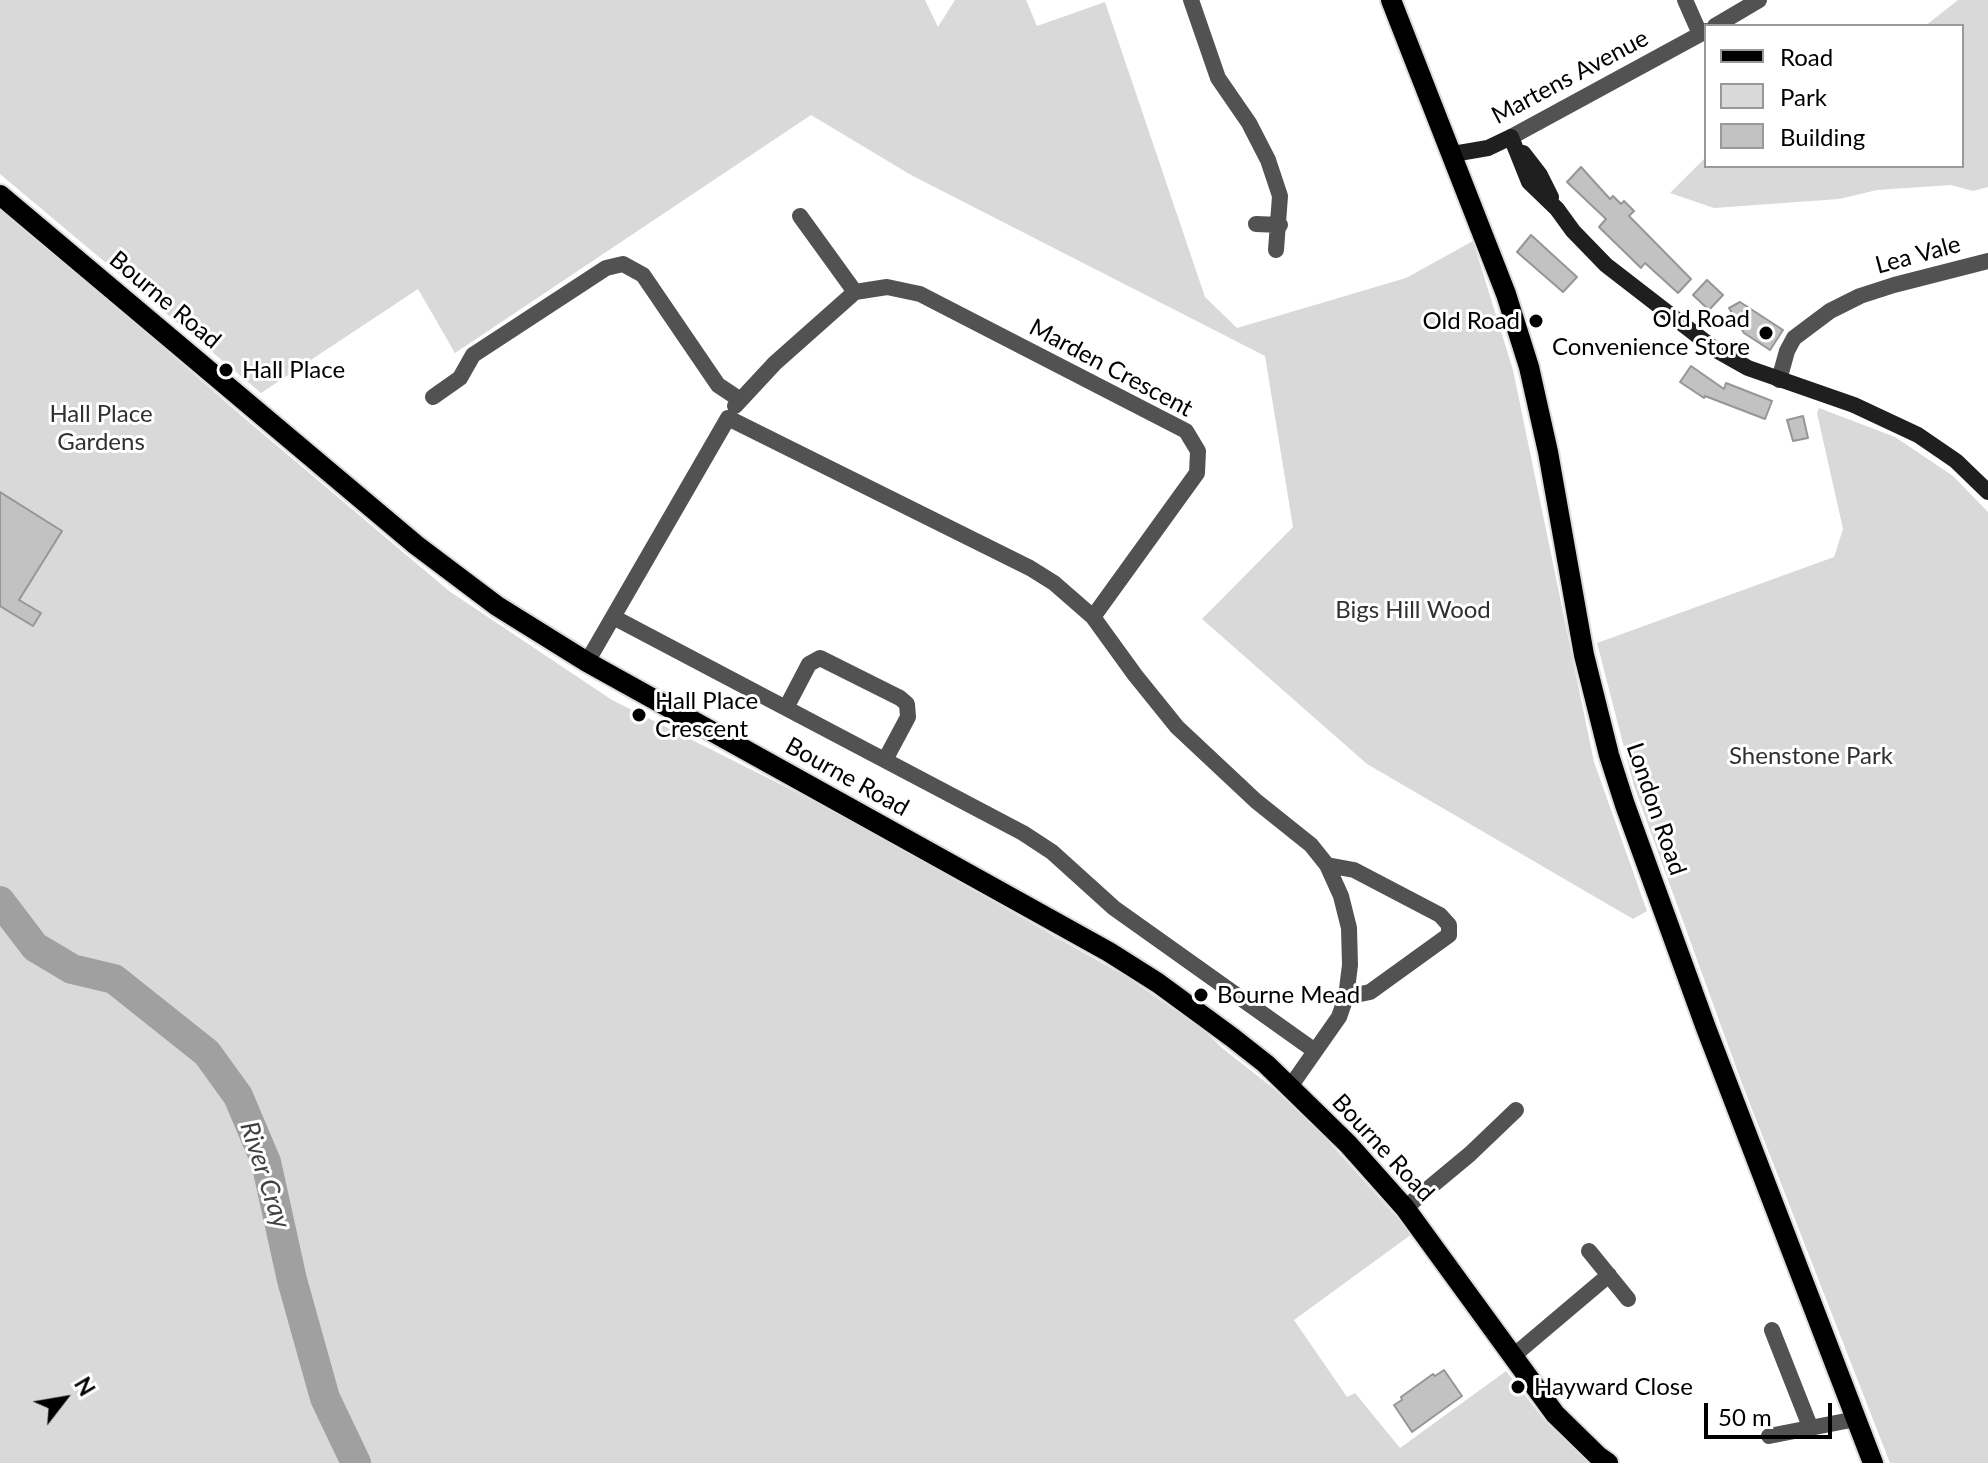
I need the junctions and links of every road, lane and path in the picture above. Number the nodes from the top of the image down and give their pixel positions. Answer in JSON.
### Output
{"nodes":[{"id":1,"x":1191,"y":0,"type":"edge"},
{"id":2,"x":1391,"y":0,"type":"edge"},
{"id":3,"x":1685,"y":0,"type":"edge"},
{"id":4,"x":1759,"y":0,"type":"edge"},
{"id":5,"x":1717,"y":24,"type":"edge"},
{"id":6,"x":1704,"y":26,"type":"edge"},
{"id":7,"x":1704,"y":32,"type":"edge"},
{"id":8,"x":1511,"y":137,"type":"junction"},
{"id":9,"x":1453,"y":154,"type":"junction"},
{"id":10,"x":0,"y":195,"type":"edge"},
{"id":11,"x":800,"y":216,"type":"dead end"},
{"id":12,"x":1256,"y":224,"type":"dead end"},
{"id":13,"x":1280,"y":225,"type":"junction"},
{"id":14,"x":1276,"y":250,"type":"dead end"},
{"id":15,"x":1988,"y":261,"type":"edge"},
{"id":16,"x":855,"y":292,"type":"junction"},
{"id":17,"x":1779,"y":380,"type":"junction"},
{"id":18,"x":433,"y":397,"type":"dead end"},
{"id":19,"x":739,"y":399,"type":"junction"},
{"id":20,"x":728,"y":418,"type":"junction"},
{"id":21,"x":1988,"y":492,"type":"edge"},
{"id":22,"x":1093,"y":617,"type":"junction"},
{"id":23,"x":615,"y":618,"type":"junction"},
{"id":24,"x":587,"y":662,"type":"junction"},
{"id":25,"x":786,"y":708,"type":"junction"},
{"id":26,"x":885,"y":760,"type":"junction"},
{"id":27,"x":1327,"y":865,"type":"junction"},
{"id":28,"x":1346,"y":997,"type":"junction"},
{"id":29,"x":1315,"y":1051,"type":"junction"},
{"id":30,"x":1290,"y":1087,"type":"junction"},
{"id":31,"x":1516,"y":1110,"type":"dead end"},
{"id":32,"x":1405,"y":1208,"type":"junction"},
{"id":33,"x":1589,"y":1251,"type":"dead end"},
{"id":34,"x":1609,"y":1275,"type":"junction"},
{"id":35,"x":1628,"y":1299,"type":"dead end"},
{"id":36,"x":1772,"y":1330,"type":"dead end"},
{"id":37,"x":1512,"y":1357,"type":"junction"},
{"id":38,"x":1856,"y":1419,"type":"junction"},
{"id":39,"x":1811,"y":1429,"type":"junction"},
{"id":40,"x":1769,"y":1436,"type":"dead end"},
{"id":41,"x":1608,"y":1463,"type":"edge"},
{"id":42,"x":1873,"y":1463,"type":"edge"}],
"edges":[{"from":1,"to":13,"type":"street"},
{"from":2,"to":9,"type":"main road","name":"London Road"},
{"from":3,"to":6,"type":"street"},
{"from":4,"to":5,"type":"street","name":"Martens Avenue"},
{"from":7,"to":8,"type":"street","name":"Martens Avenue"},
{"from":8,"to":9,"type":"street","name":"Martens Avenue"},
{"from":8,"to":17,"type":"street"},
{"from":9,"to":38,"type":"main road","name":"London Road"},
{"from":10,"to":24,"type":"main road","name":"Bourne Road"},
{"from":11,"to":16,"type":"street"},
{"from":12,"to":13,"type":"street"},
{"from":13,"to":14,"type":"street"},
{"from":15,"to":17,"type":"street","name":"Lea Vale"},
{"from":16,"to":19,"type":"street"},
{"from":16,"to":22,"type":"street","name":"Marden Crescent"},
{"from":17,"to":21,"type":"street"},
{"from":18,"to":19,"type":"street"},
{"from":19,"to":20,"type":"street"},
{"from":20,"to":22,"type":"street"},
{"from":20,"to":23,"type":"street"},
{"from":22,"to":27,"type":"street"},
{"from":23,"to":24,"type":"street"},
{"from":23,"to":25,"type":"street"},
{"from":24,"to":30,"type":"main road","name":"Bourne Road"},
{"from":25,"to":26,"type":"street"},
{"from":25,"to":26,"type":"street"},
{"from":26,"to":29,"type":"street"},
{"from":27,"to":28,"type":"street"},
{"from":27,"to":28,"type":"street"},
{"from":28,"to":29,"type":"street"},
{"from":29,"to":30,"type":"street"},
{"from":30,"to":32,"type":"main road","name":"Bourne Road"},
{"from":31,"to":32,"type":"street"},
{"from":32,"to":37,"type":"main road","name":"Bourne Road"},
{"from":33,"to":34,"type":"street"},
{"from":34,"to":35,"type":"street"},
{"from":34,"to":37,"type":"street"},
{"from":36,"to":39,"type":"street"},
{"from":37,"to":41,"type":"main road","name":"Bourne Road"},
{"from":38,"to":39,"type":"street"},
{"from":38,"to":42,"type":"main road","name":"London Road"},
{"from":39,"to":40,"type":"street"}]}
